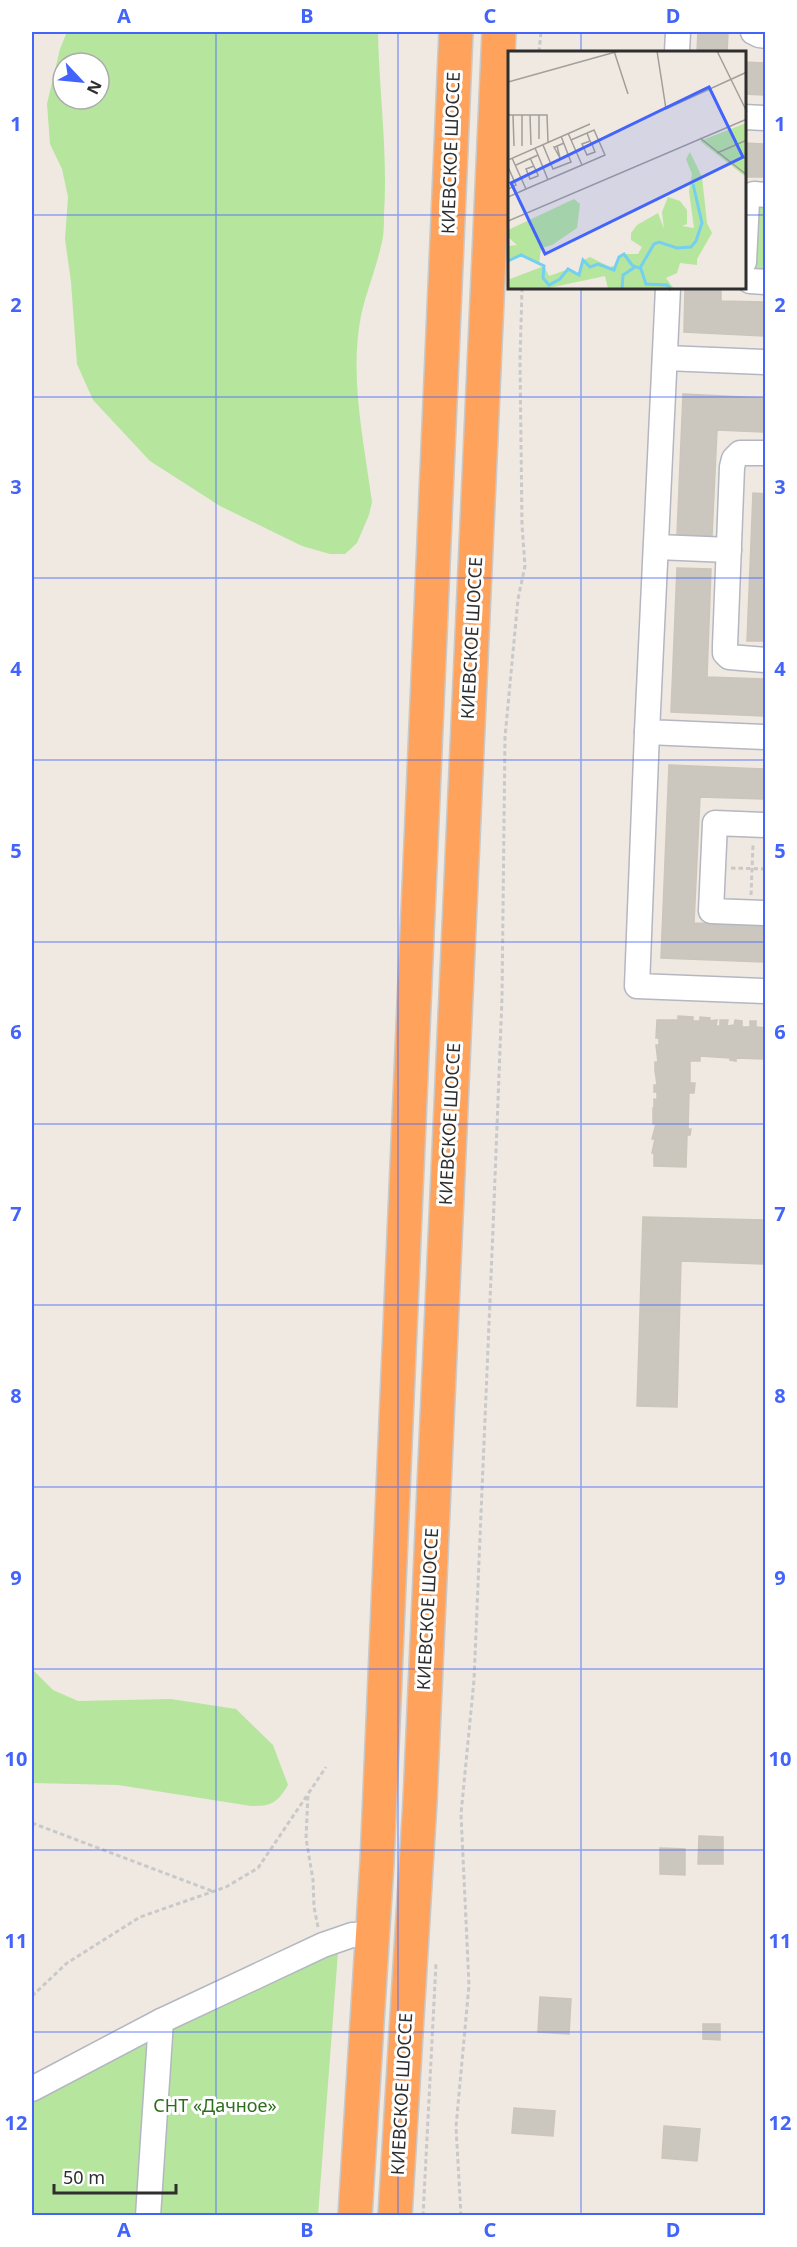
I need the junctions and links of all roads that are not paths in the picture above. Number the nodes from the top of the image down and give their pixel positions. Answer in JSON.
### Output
{"nodes":[{"id":1,"x":456,"y":32,"type":"edge"},
{"id":2,"x":499,"y":32,"type":"edge"},
{"id":3,"x":678,"y":32,"type":"edge"},
{"id":4,"x":753,"y":32,"type":"edge"},
{"id":5,"x":765,"y":36,"type":"edge"},
{"id":6,"x":677,"y":51,"type":"edge"},
{"id":7,"x":746,"y":117,"type":"edge"},
{"id":8,"x":765,"y":118,"type":"edge"},
{"id":9,"x":765,"y":195,"type":"edge"},
{"id":10,"x":746,"y":221,"type":"edge"},
{"id":11,"x":746,"y":278,"type":"edge"},
{"id":12,"x":765,"y":282,"type":"edge"},
{"id":13,"x":668,"y":290,"type":"edge"},
{"id":14,"x":665,"y":358,"type":"junction"},
{"id":15,"x":765,"y":362,"type":"edge"},
{"id":16,"x":765,"y":453,"type":"edge"},
{"id":17,"x":657,"y":548,"type":"junction"},
{"id":18,"x":729,"y":550,"type":"junction"},
{"id":19,"x":765,"y":660,"type":"edge"},
{"id":20,"x":647,"y":732,"type":"junction"},
{"id":21,"x":765,"y":737,"type":"edge"},
{"id":22,"x":760,"y":825,"type":"edge"},
{"id":23,"x":758,"y":913,"type":"edge"},
{"id":24,"x":765,"y":991,"type":"edge"},
{"id":25,"x":372,"y":1934,"type":"junction"},
{"id":26,"x":161,"y":2021,"type":"junction"},
{"id":27,"x":32,"y":2089,"type":"edge"},
{"id":28,"x":148,"y":2216,"type":"edge"},
{"id":29,"x":355,"y":2216,"type":"edge"},
{"id":30,"x":395,"y":2216,"type":"edge"}],
"edges":[{"from":1,"to":25,"type":"highway","name":"КИЕВСКОЕ ШОССЕ"},
{"from":2,"to":30,"type":"highway","name":"КИЕВСКОЕ ШОССЕ"},
{"from":3,"to":6,"type":"lane"},
{"from":4,"to":5,"type":"lane"},
{"from":7,"to":8,"type":"lane"},
{"from":9,"to":10,"type":"lane"},
{"from":11,"to":12,"type":"lane"},
{"from":13,"to":14,"type":"lane"},
{"from":14,"to":15,"type":"lane"},
{"from":14,"to":17,"type":"lane"},
{"from":16,"to":18,"type":"lane"},
{"from":17,"to":18,"type":"lane"},
{"from":17,"to":20,"type":"lane"},
{"from":18,"to":19,"type":"lane"},
{"from":20,"to":21,"type":"lane"},
{"from":20,"to":24,"type":"lane"},
{"from":22,"to":23,"type":"lane"},
{"from":25,"to":26,"type":"lane"},
{"from":25,"to":29,"type":"highway","name":"КИЕВСКОЕ ШОССЕ"},
{"from":26,"to":27,"type":"lane"},
{"from":26,"to":28,"type":"lane"}]}
